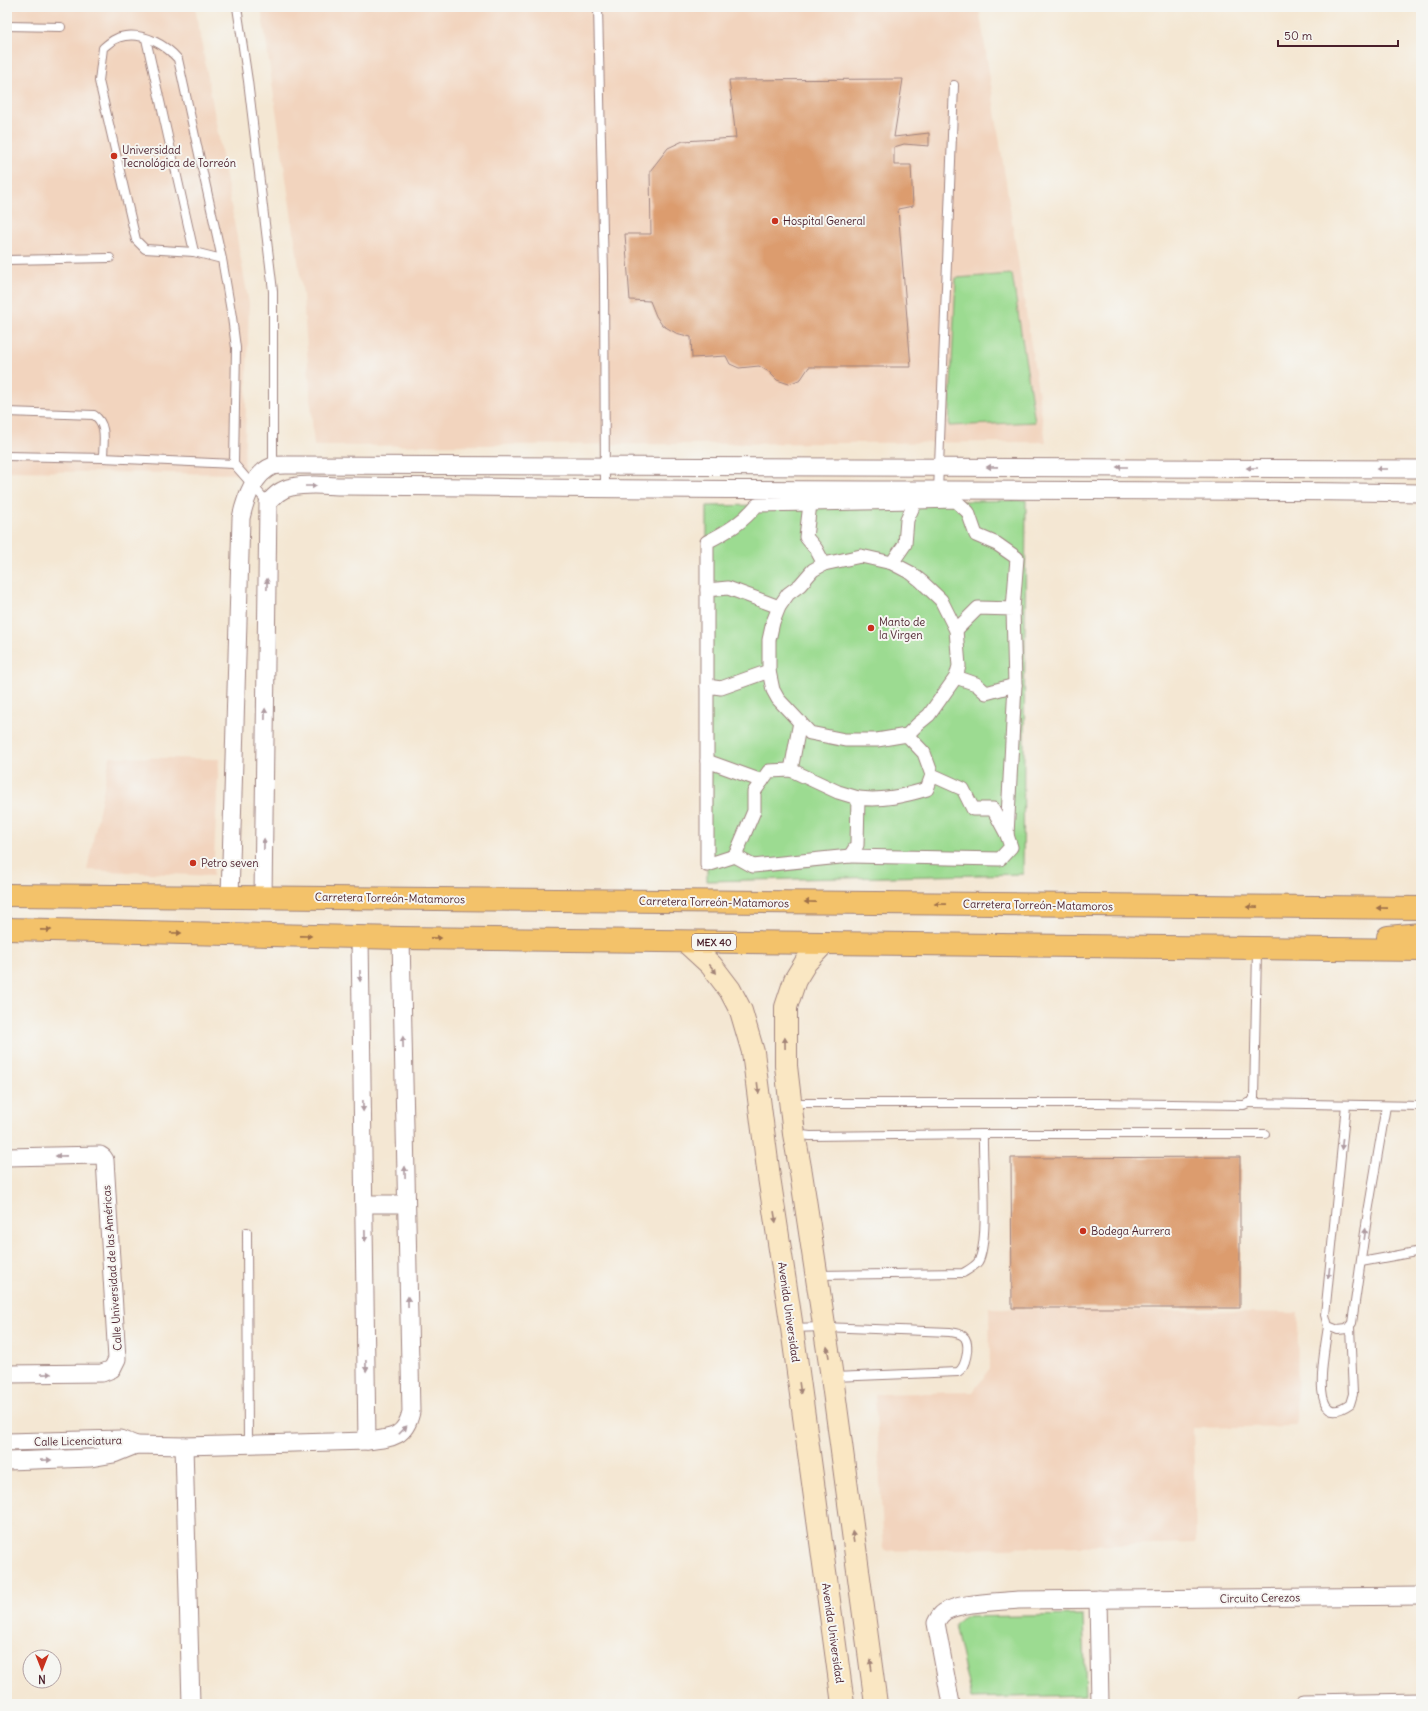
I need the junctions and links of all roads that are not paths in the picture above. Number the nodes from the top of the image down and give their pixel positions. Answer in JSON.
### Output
{"nodes":[{"id":1,"x":237,"y":7,"type":"edge"},
{"id":2,"x":598,"y":7,"type":"edge"},
{"id":3,"x":7,"y":26,"type":"edge"},
{"id":4,"x":62,"y":27,"type":"dead end"},
{"id":5,"x":146,"y":39,"type":"junction"},
{"id":6,"x":954,"y":85,"type":"dead end"},
{"id":7,"x":194,"y":252,"type":"junction"},
{"id":8,"x":110,"y":258,"type":"dead end"},
{"id":9,"x":7,"y":260,"type":"edge"},
{"id":10,"x":222,"y":260,"type":"junction"},
{"id":11,"x":7,"y":412,"type":"edge"},
{"id":12,"x":7,"y":456,"type":"edge"},
{"id":13,"x":103,"y":458,"type":"junction"},
{"id":14,"x":234,"y":464,"type":"junction"},
{"id":15,"x":273,"y":466,"type":"junction"},
{"id":16,"x":606,"y":466,"type":"junction"},
{"id":17,"x":790,"y":468,"type":"junction"},
{"id":18,"x":938,"y":468,"type":"junction"},
{"id":19,"x":1291,"y":468,"type":"junction"},
{"id":20,"x":1421,"y":469,"type":"edge"},
{"id":21,"x":253,"y":485,"type":"junction"},
{"id":22,"x":605,"y":489,"type":"junction"},
{"id":23,"x":790,"y":489,"type":"junction"},
{"id":24,"x":938,"y":491,"type":"junction"},
{"id":25,"x":1292,"y":491,"type":"junction"},
{"id":26,"x":1421,"y":493,"type":"edge"},
{"id":27,"x":915,"y":502,"type":"junction"},
{"id":28,"x":268,"y":503,"type":"junction"},
{"id":29,"x":810,"y":504,"type":"junction"},
{"id":30,"x":892,"y":563,"type":"junction"},
{"id":31,"x":824,"y":564,"type":"junction"},
{"id":32,"x":707,"y":590,"type":"junction"},
{"id":33,"x":779,"y":607,"type":"junction"},
{"id":34,"x":1013,"y":609,"type":"junction"},
{"id":35,"x":956,"y":630,"type":"junction"},
{"id":36,"x":769,"y":671,"type":"junction"},
{"id":37,"x":956,"y":677,"type":"junction"},
{"id":38,"x":1015,"y":685,"type":"junction"},
{"id":39,"x":707,"y":686,"type":"junction"},
{"id":40,"x":800,"y":722,"type":"junction"},
{"id":41,"x":907,"y":735,"type":"junction"},
{"id":42,"x":707,"y":761,"type":"junction"},
{"id":43,"x":791,"y":770,"type":"junction"},
{"id":44,"x":932,"y":775,"type":"junction"},
{"id":45,"x":762,"y":780,"type":"junction"},
{"id":46,"x":858,"y":798,"type":"junction"},
{"id":47,"x":1007,"y":834,"type":"junction"},
{"id":48,"x":735,"y":856,"type":"junction"},
{"id":49,"x":850,"y":856,"type":"junction"},
{"id":50,"x":7,"y":895,"type":"edge"},
{"id":51,"x":230,"y":897,"type":"junction"},
{"id":52,"x":263,"y":897,"type":"junction"},
{"id":53,"x":1421,"y":908,"type":"edge"},
{"id":54,"x":7,"y":929,"type":"edge"},
{"id":55,"x":1421,"y":934,"type":"edge"},
{"id":56,"x":360,"y":937,"type":"junction"},
{"id":57,"x":401,"y":938,"type":"junction"},
{"id":58,"x":686,"y":942,"type":"junction"},
{"id":59,"x":824,"y":944,"type":"junction"},
{"id":60,"x":1257,"y":949,"type":"junction"},
{"id":61,"x":1349,"y":949,"type":"junction"},
{"id":62,"x":1421,"y":950,"type":"edge"},
{"id":63,"x":790,"y":1103,"type":"junction"},
{"id":64,"x":1248,"y":1103,"type":"junction"},
{"id":65,"x":1346,"y":1105,"type":"junction"},
{"id":66,"x":1386,"y":1106,"type":"junction"},
{"id":67,"x":1421,"y":1106,"type":"edge"},
{"id":68,"x":794,"y":1134,"type":"junction"},
{"id":69,"x":983,"y":1134,"type":"junction"},
{"id":70,"x":1265,"y":1134,"type":"dead end"},
{"id":71,"x":7,"y":1157,"type":"edge"},
{"id":72,"x":801,"y":1173,"type":"junction"},
{"id":73,"x":769,"y":1177,"type":"junction"},
{"id":74,"x":364,"y":1204,"type":"junction"},
{"id":75,"x":406,"y":1204,"type":"junction"},
{"id":76,"x":247,"y":1232,"type":"dead end"},
{"id":77,"x":1421,"y":1250,"type":"edge"},
{"id":78,"x":1361,"y":1262,"type":"junction"},
{"id":79,"x":816,"y":1276,"type":"junction"},
{"id":80,"x":1328,"y":1326,"type":"junction"},
{"id":81,"x":823,"y":1327,"type":"junction"},
{"id":82,"x":1350,"y":1327,"type":"junction"},
{"id":83,"x":792,"y":1328,"type":"junction"},
{"id":84,"x":7,"y":1374,"type":"edge"},
{"id":85,"x":832,"y":1376,"type":"junction"},
{"id":86,"x":367,"y":1441,"type":"junction"},
{"id":87,"x":7,"y":1442,"type":"edge"},
{"id":88,"x":248,"y":1444,"type":"junction"},
{"id":89,"x":136,"y":1445,"type":"junction"},
{"id":90,"x":184,"y":1446,"type":"junction"},
{"id":91,"x":7,"y":1461,"type":"edge"},
{"id":92,"x":1421,"y":1596,"type":"edge"},
{"id":93,"x":1098,"y":1599,"type":"junction"},
{"id":94,"x":1421,"y":1702,"type":"edge"},
{"id":95,"x":191,"y":1704,"type":"edge"},
{"id":96,"x":843,"y":1704,"type":"edge"},
{"id":97,"x":876,"y":1704,"type":"edge"},
{"id":98,"x":951,"y":1704,"type":"edge"},
{"id":99,"x":1100,"y":1704,"type":"edge"},
{"id":100,"x":1304,"y":1704,"type":"edge"}],
"edges":[{"from":1,"to":15,"type":"lane"},
{"from":2,"to":16,"type":"lane"},
{"from":3,"to":4,"type":"lane"},
{"from":5,"to":7,"type":"lane"},
{"from":5,"to":7,"type":"lane"},
{"from":5,"to":10,"type":"lane"},
{"from":6,"to":18,"type":"lane"},
{"from":7,"to":10,"type":"lane"},
{"from":8,"to":9,"type":"lane"},
{"from":10,"to":14,"type":"lane"},
{"from":11,"to":13,"type":"lane"},
{"from":12,"to":13,"type":"lane"},
{"from":13,"to":14,"type":"lane"},
{"from":14,"to":21,"type":"lane"},
{"from":15,"to":16,"type":"street"},
{"from":15,"to":21,"type":"street"},
{"from":16,"to":17,"type":"street"},
{"from":16,"to":22,"type":"lane"},
{"from":17,"to":18,"type":"street"},
{"from":17,"to":23,"type":"street"},
{"from":19,"to":18,"type":"street","one_way":true},
{"from":18,"to":24,"type":"lane"},
{"from":20,"to":19,"type":"street","one_way":true},
{"from":19,"to":25,"type":"street"},
{"from":21,"to":28,"type":"lane"},
{"from":21,"to":51,"type":"street"},
{"from":22,"to":23,"type":"street"},
{"from":28,"to":22,"type":"street","one_way":true},
{"from":23,"to":24,"type":"street"},
{"from":24,"to":25,"type":"street"},
{"from":25,"to":26,"type":"street"},
{"from":27,"to":29,"type":"street"},
{"from":27,"to":30,"type":"street"},
{"from":27,"to":34,"type":"street"},
{"from":52,"to":28,"type":"street","one_way":true},
{"from":29,"to":31,"type":"street"},
{"from":29,"to":32,"type":"street"},
{"from":30,"to":31,"type":"street"},
{"from":30,"to":35,"type":"street"},
{"from":31,"to":33,"type":"street"},
{"from":32,"to":33,"type":"street"},
{"from":32,"to":39,"type":"street"},
{"from":33,"to":36,"type":"street"},
{"from":34,"to":35,"type":"street"},
{"from":34,"to":38,"type":"street"},
{"from":35,"to":37,"type":"street"},
{"from":36,"to":39,"type":"street"},
{"from":36,"to":40,"type":"street"},
{"from":37,"to":38,"type":"street"},
{"from":37,"to":41,"type":"street"},
{"from":38,"to":47,"type":"street"},
{"from":39,"to":42,"type":"street"},
{"from":40,"to":41,"type":"street"},
{"from":40,"to":43,"type":"street"},
{"from":41,"to":44,"type":"street"},
{"from":42,"to":45,"type":"street"},
{"from":42,"to":48,"type":"street"},
{"from":43,"to":45,"type":"street"},
{"from":43,"to":46,"type":"street"},
{"from":44,"to":46,"type":"street"},
{"from":44,"to":47,"type":"street"},
{"from":45,"to":48,"type":"street"},
{"from":46,"to":49,"type":"street"},
{"from":47,"to":49,"type":"street"},
{"from":48,"to":49,"type":"street"},
{"from":50,"to":51,"type":"highway","name":"Carretera Torreón-Matamoros"},
{"from":51,"to":52,"type":"highway","name":"Carretera Torreón-Matamoros"},
{"from":53,"to":52,"type":"highway","name":"Carretera Torreón-Matamoros","one_way":true},
{"from":54,"to":56,"type":"highway","number":"MEX 40","one_way":true},
{"from":55,"to":61,"type":"highway"},
{"from":56,"to":57,"type":"highway","number":"MEX 40"},
{"from":56,"to":74,"type":"street","one_way":true},
{"from":57,"to":58,"type":"highway","number":"MEX 40","one_way":true},
{"from":75,"to":57,"type":"street","one_way":true},
{"from":58,"to":59,"type":"highway","number":"MEX 40"},
{"from":58,"to":73,"type":"main road","name":"Avenida Universidad","one_way":true},
{"from":59,"to":60,"type":"highway","number":"MEX 40"},
{"from":63,"to":59,"type":"main road","one_way":true},
{"from":60,"to":61,"type":"highway","number":"MEX 40"},
{"from":60,"to":64,"type":"lane"},
{"from":61,"to":62,"type":"highway","number":"MEX 40"},
{"from":63,"to":64,"type":"lane"},
{"from":63,"to":68,"type":"main road"},
{"from":64,"to":65,"type":"lane"},
{"from":65,"to":66,"type":"lane"},
{"from":65,"to":80,"type":"lane","one_way":true},
{"from":66,"to":67,"type":"lane"},
{"from":78,"to":66,"type":"lane","one_way":true},
{"from":68,"to":69,"type":"lane"},
{"from":68,"to":72,"type":"main road"},
{"from":69,"to":70,"type":"lane"},
{"from":69,"to":79,"type":"lane"},
{"from":84,"to":71,"type":"street","name":"Calle Universidad de las Américas","one_way":true},
{"from":72,"to":73,"type":"main road"},
{"from":72,"to":79,"type":"main road"},
{"from":73,"to":83,"type":"main road","name":"Avenida Universidad","one_way":true},
{"from":74,"to":75,"type":"street"},
{"from":74,"to":86,"type":"street","one_way":true},
{"from":86,"to":75,"type":"street","one_way":true},
{"from":76,"to":88,"type":"lane"},
{"from":77,"to":78,"type":"lane"},
{"from":78,"to":82,"type":"lane"},
{"from":79,"to":81,"type":"main road"},
{"from":80,"to":82,"type":"lane"},
{"from":80,"to":82,"type":"lane"},
{"from":81,"to":83,"type":"lane"},
{"from":85,"to":81,"type":"main road","one_way":true},
{"from":81,"to":85,"type":"lane"},
{"from":83,"to":96,"type":"main road","name":"Avenida Universidad","one_way":true},
{"from":97,"to":85,"type":"main road","one_way":true},
{"from":86,"to":88,"type":"street"},
{"from":87,"to":89,"type":"street","name":"Calle Licenciatura"},
{"from":88,"to":90,"type":"street"},
{"from":89,"to":90,"type":"street"},
{"from":91,"to":89,"type":"street","name":"Calle Licenciatura","one_way":true},
{"from":90,"to":95,"type":"street"},
{"from":92,"to":93,"type":"street","name":"Circuito Cerezos"},
{"from":93,"to":98,"type":"street","name":"Circuito Cerezos"},
{"from":93,"to":99,"type":"street"},
{"from":94,"to":100,"type":"street"}]}
